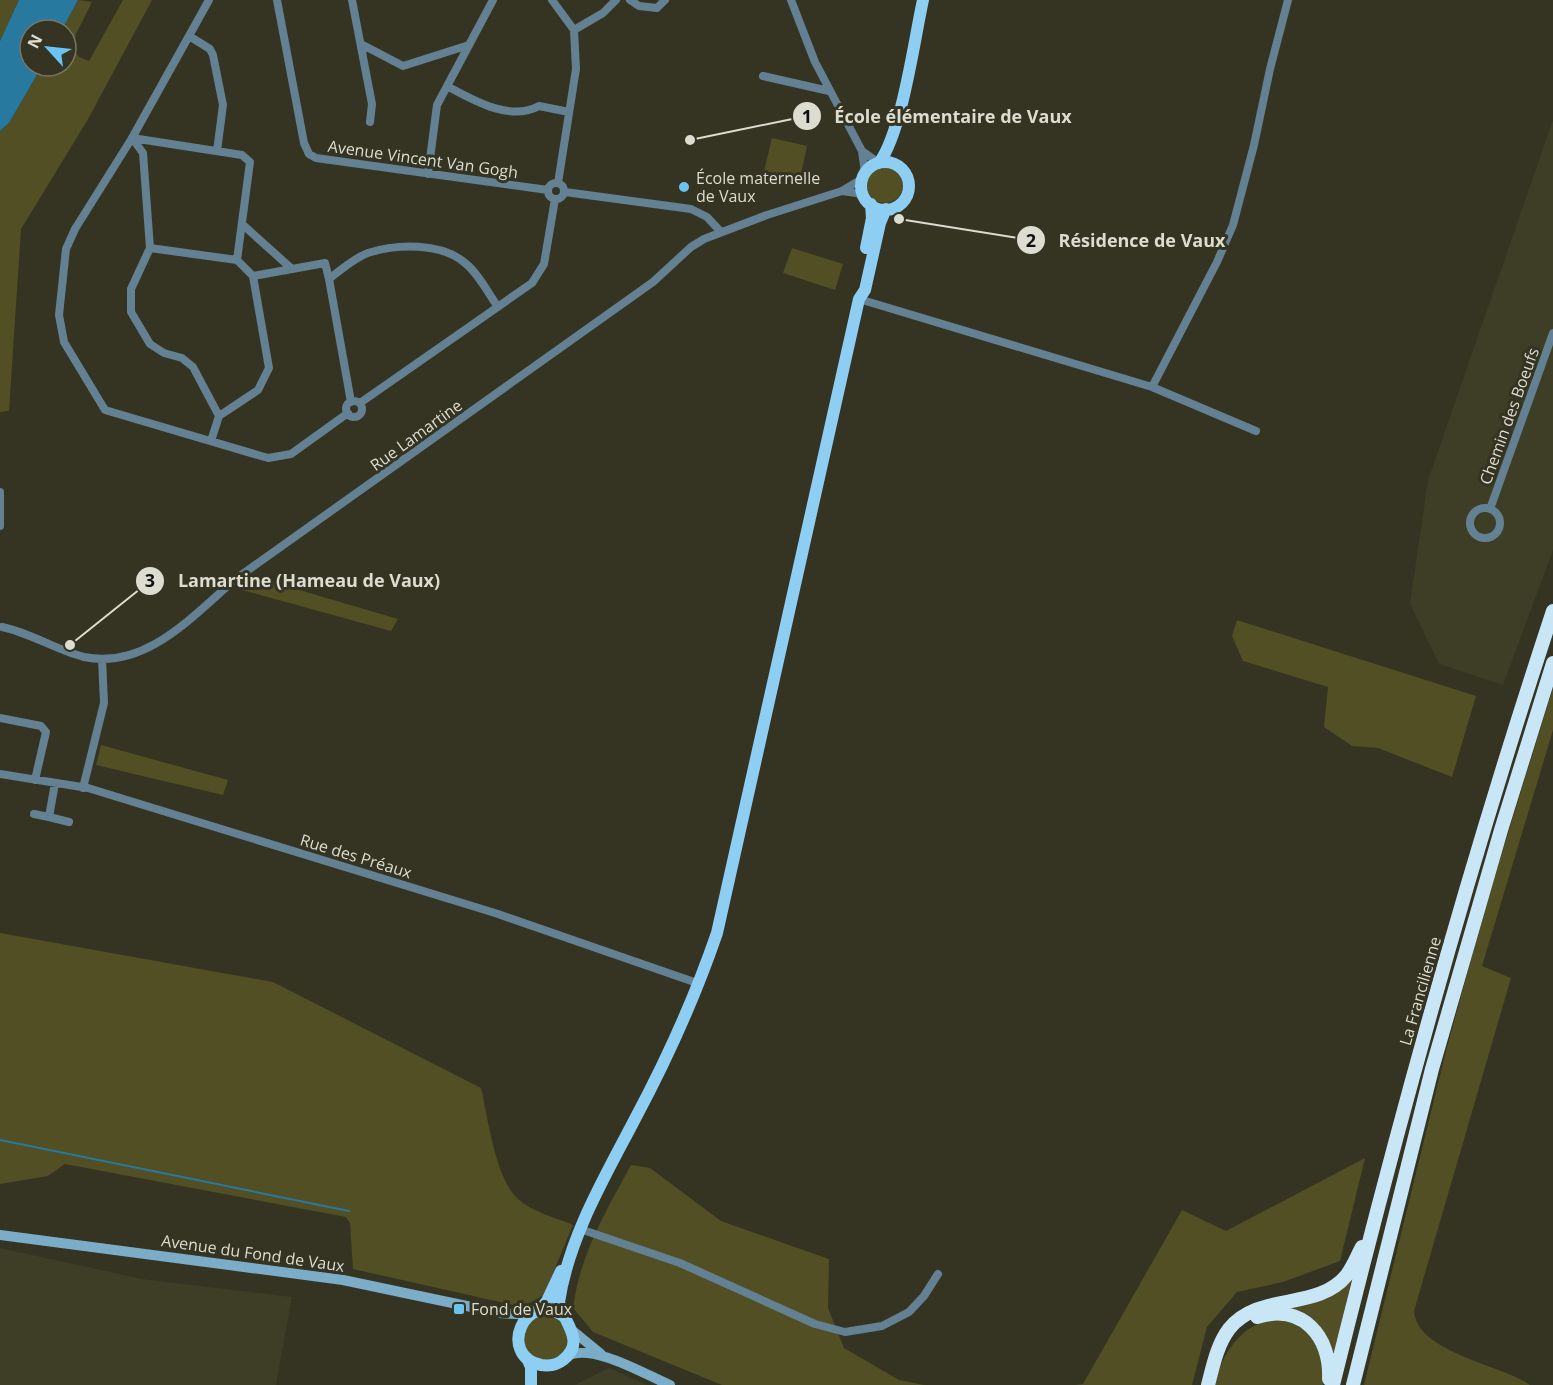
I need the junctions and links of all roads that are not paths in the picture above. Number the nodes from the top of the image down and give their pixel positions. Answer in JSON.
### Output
{"nodes":[{"id":1,"x":209,"y":0,"type":"edge"},
{"id":2,"x":277,"y":0,"type":"edge"},
{"id":3,"x":352,"y":0,"type":"edge"},
{"id":4,"x":493,"y":0,"type":"edge"},
{"id":5,"x":552,"y":0,"type":"edge"},
{"id":6,"x":616,"y":0,"type":"edge"},
{"id":7,"x":630,"y":0,"type":"edge"},
{"id":8,"x":665,"y":0,"type":"edge"},
{"id":9,"x":791,"y":0,"type":"edge"},
{"id":10,"x":923,"y":0,"type":"edge"},
{"id":11,"x":1288,"y":0,"type":"edge"},
{"id":12,"x":574,"y":30,"type":"junction"},
{"id":13,"x":189,"y":36,"type":"junction"},
{"id":14,"x":361,"y":44,"type":"junction"},
{"id":15,"x":469,"y":45,"type":"junction"},
{"id":16,"x":763,"y":76,"type":"dead end"},
{"id":17,"x":447,"y":86,"type":"junction"},
{"id":18,"x":829,"y":91,"type":"junction"},
{"id":19,"x":569,"y":112,"type":"junction"},
{"id":20,"x":370,"y":122,"type":"dead end"},
{"id":21,"x":894,"y":132,"type":"junction"},
{"id":22,"x":132,"y":138,"type":"junction"},
{"id":23,"x":862,"y":151,"type":"junction"},
{"id":24,"x":217,"y":152,"type":"junction"},
{"id":25,"x":879,"y":163,"type":"junction"},
{"id":26,"x":896,"y":164,"type":"junction"},
{"id":27,"x":428,"y":174,"type":"junction"},
{"id":28,"x":864,"y":176,"type":"junction"},
{"id":29,"x":558,"y":183,"type":"junction"},
{"id":30,"x":548,"y":190,"type":"junction"},
{"id":31,"x":842,"y":191,"type":"junction"},
{"id":32,"x":565,"y":192,"type":"junction"},
{"id":33,"x":555,"y":199,"type":"junction"},
{"id":34,"x":867,"y":199,"type":"junction"},
{"id":35,"x":886,"y":209,"type":"junction"},
{"id":36,"x":242,"y":224,"type":"junction"},
{"id":37,"x":721,"y":232,"type":"junction"},
{"id":38,"x":150,"y":248,"type":"junction"},
{"id":39,"x":237,"y":260,"type":"junction"},
{"id":40,"x":292,"y":269,"type":"junction"},
{"id":41,"x":252,"y":276,"type":"junction"},
{"id":42,"x":329,"y":279,"type":"junction"},
{"id":43,"x":859,"y":299,"type":"junction"},
{"id":44,"x":498,"y":307,"type":"junction"},
{"id":45,"x":1553,"y":333,"type":"edge"},
{"id":46,"x":1152,"y":387,"type":"junction"},
{"id":47,"x":351,"y":402,"type":"junction"},
{"id":48,"x":360,"y":404,"type":"junction"},
{"id":49,"x":348,"y":413,"type":"junction"},
{"id":50,"x":219,"y":416,"type":"junction"},
{"id":51,"x":1256,"y":431,"type":"dead end"},
{"id":52,"x":211,"y":441,"type":"junction"},
{"id":53,"x":0,"y":492,"type":"edge"},
{"id":54,"x":1490,"y":509,"type":"dead end"},
{"id":55,"x":0,"y":526,"type":"edge"},
{"id":56,"x":1553,"y":611,"type":"edge"},
{"id":57,"x":1,"y":627,"type":"edge"},
{"id":58,"x":102,"y":659,"type":"junction"},
{"id":59,"x":1553,"y":663,"type":"edge"},
{"id":60,"x":0,"y":718,"type":"edge"},
{"id":61,"x":0,"y":774,"type":"edge"},
{"id":62,"x":35,"y":780,"type":"junction"},
{"id":63,"x":55,"y":783,"type":"junction"},
{"id":64,"x":83,"y":788,"type":"junction"},
{"id":65,"x":34,"y":814,"type":"dead end"},
{"id":66,"x":49,"y":817,"type":"junction"},
{"id":67,"x":69,"y":822,"type":"dead end"},
{"id":68,"x":700,"y":984,"type":"junction"},
{"id":69,"x":1377,"y":1212,"type":"junction"},
{"id":70,"x":579,"y":1233,"type":"junction"},
{"id":71,"x":0,"y":1235,"type":"edge"},
{"id":72,"x":938,"y":1274,"type":"dead end"},
{"id":73,"x":500,"y":1313,"type":"junction"},
{"id":74,"x":534,"y":1313,"type":"junction"},
{"id":75,"x":565,"y":1317,"type":"junction"},
{"id":76,"x":573,"y":1331,"type":"junction"},
{"id":77,"x":519,"y":1332,"type":"junction"},
{"id":78,"x":567,"y":1356,"type":"junction"},
{"id":79,"x":526,"y":1357,"type":"junction"},
{"id":80,"x":606,"y":1358,"type":"junction"},
{"id":81,"x":1214,"y":1360,"type":"junction"},
{"id":82,"x":549,"y":1365,"type":"junction"},
{"id":83,"x":531,"y":1385,"type":"edge"},
{"id":84,"x":538,"y":1385,"type":"edge"},
{"id":85,"x":670,"y":1385,"type":"edge"},
{"id":86,"x":1208,"y":1385,"type":"edge"},
{"id":87,"x":1328,"y":1385,"type":"edge"},
{"id":88,"x":1333,"y":1385,"type":"edge"},
{"id":89,"x":1353,"y":1385,"type":"edge"}],
"edges":[{"from":1,"to":13,"type":"street"},
{"from":2,"to":27,"type":"street","name":"Avenue Vincent Van Gogh"},
{"from":3,"to":14,"type":"street"},
{"from":4,"to":15,"type":"street"},
{"from":5,"to":12,"type":"street"},
{"from":6,"to":12,"type":"street"},
{"from":7,"to":8,"type":"street"},
{"from":9,"to":18,"type":"street"},
{"from":10,"to":21,"type":"main road"},
{"from":11,"to":46,"type":"street"},
{"from":12,"to":19,"type":"street"},
{"from":13,"to":22,"type":"street"},
{"from":13,"to":24,"type":"street"},
{"from":14,"to":15,"type":"street"},
{"from":14,"to":20,"type":"street"},
{"from":15,"to":17,"type":"street"},
{"from":16,"to":18,"type":"street"},
{"from":17,"to":19,"type":"street"},
{"from":17,"to":27,"type":"street"},
{"from":18,"to":23,"type":"street"},
{"from":19,"to":29,"type":"street"},
{"from":21,"to":25,"type":"main road"},
{"from":21,"to":26,"type":"main road"},
{"from":22,"to":24,"type":"street"},
{"from":22,"to":38,"type":"street"},
{"from":22,"to":52,"type":"street"},
{"from":23,"to":25,"type":"street"},
{"from":23,"to":28,"type":"street"},
{"from":24,"to":36,"type":"street"},
{"from":25,"to":26,"type":"main road"},
{"from":25,"to":28,"type":"main road"},
{"from":26,"to":35,"type":"main road"},
{"from":27,"to":30,"type":"street","name":"Avenue Vincent Van Gogh"},
{"from":28,"to":31,"type":"street","name":"Rue Lamartine"},
{"from":28,"to":34,"type":"main road"},
{"from":29,"to":30,"type":"street"},
{"from":29,"to":32,"type":"street"},
{"from":30,"to":33,"type":"street"},
{"from":31,"to":34,"type":"street","name":"Rue Lamartine"},
{"from":31,"to":37,"type":"street","name":"Rue Lamartine"},
{"from":32,"to":33,"type":"street"},
{"from":32,"to":37,"type":"street"},
{"from":33,"to":44,"type":"street"},
{"from":34,"to":35,"type":"main road"},
{"from":34,"to":43,"type":"main road"},
{"from":35,"to":43,"type":"main road"},
{"from":36,"to":39,"type":"street"},
{"from":36,"to":40,"type":"street"},
{"from":37,"to":58,"type":"street","name":"Rue Lamartine"},
{"from":38,"to":39,"type":"street"},
{"from":38,"to":50,"type":"street"},
{"from":39,"to":41,"type":"street"},
{"from":40,"to":41,"type":"street"},
{"from":40,"to":42,"type":"street"},
{"from":41,"to":50,"type":"street"},
{"from":42,"to":44,"type":"street"},
{"from":42,"to":47,"type":"street"},
{"from":43,"to":46,"type":"street"},
{"from":43,"to":68,"type":"main road"},
{"from":44,"to":48,"type":"street"},
{"from":45,"to":54,"type":"street","name":"Chemin des Boeufs"},
{"from":46,"to":51,"type":"street"},
{"from":47,"to":48,"type":"street"},
{"from":47,"to":49,"type":"street"},
{"from":48,"to":49,"type":"street"},
{"from":49,"to":52,"type":"street"},
{"from":50,"to":52,"type":"street"},
{"from":53,"to":55,"type":"street"},
{"from":56,"to":69,"type":"highway","name":"La Francilienne"},
{"from":57,"to":58,"type":"street","name":"Rue Lamartine"},
{"from":58,"to":64,"type":"street"},
{"from":59,"to":89,"type":"highway","name":"La Francilienne"},
{"from":60,"to":62,"type":"street"},
{"from":61,"to":62,"type":"street","name":"Rue des Préaux"},
{"from":62,"to":63,"type":"street","name":"Rue des Préaux"},
{"from":63,"to":64,"type":"street","name":"Rue des Préaux"},
{"from":63,"to":66,"type":"street"},
{"from":64,"to":68,"type":"street","name":"Rue des Préaux"},
{"from":65,"to":66,"type":"street"},
{"from":66,"to":67,"type":"street"},
{"from":68,"to":70,"type":"main road"},
{"from":69,"to":81,"type":"highway"},
{"from":69,"to":88,"type":"highway","name":"La Francilienne"},
{"from":70,"to":72,"type":"street"},
{"from":70,"to":74,"type":"main road"},
{"from":70,"to":75,"type":"main road"},
{"from":71,"to":73,"type":"street","name":"Avenue du Fond de Vaux"},
{"from":73,"to":74,"type":"street","name":"Avenue du Fond de Vaux"},
{"from":73,"to":77,"type":"street"},
{"from":74,"to":75,"type":"main road"},
{"from":74,"to":77,"type":"main road"},
{"from":75,"to":76,"type":"main road"},
{"from":76,"to":78,"type":"main road"},
{"from":76,"to":80,"type":"street"},
{"from":77,"to":79,"type":"main road"},
{"from":78,"to":80,"type":"street"},
{"from":78,"to":82,"type":"main road"},
{"from":79,"to":82,"type":"main road"},
{"from":79,"to":83,"type":"main road"},
{"from":80,"to":85,"type":"street"},
{"from":81,"to":86,"type":"highway"},
{"from":81,"to":87,"type":"highway"},
{"from":82,"to":84,"type":"main road"}]}
